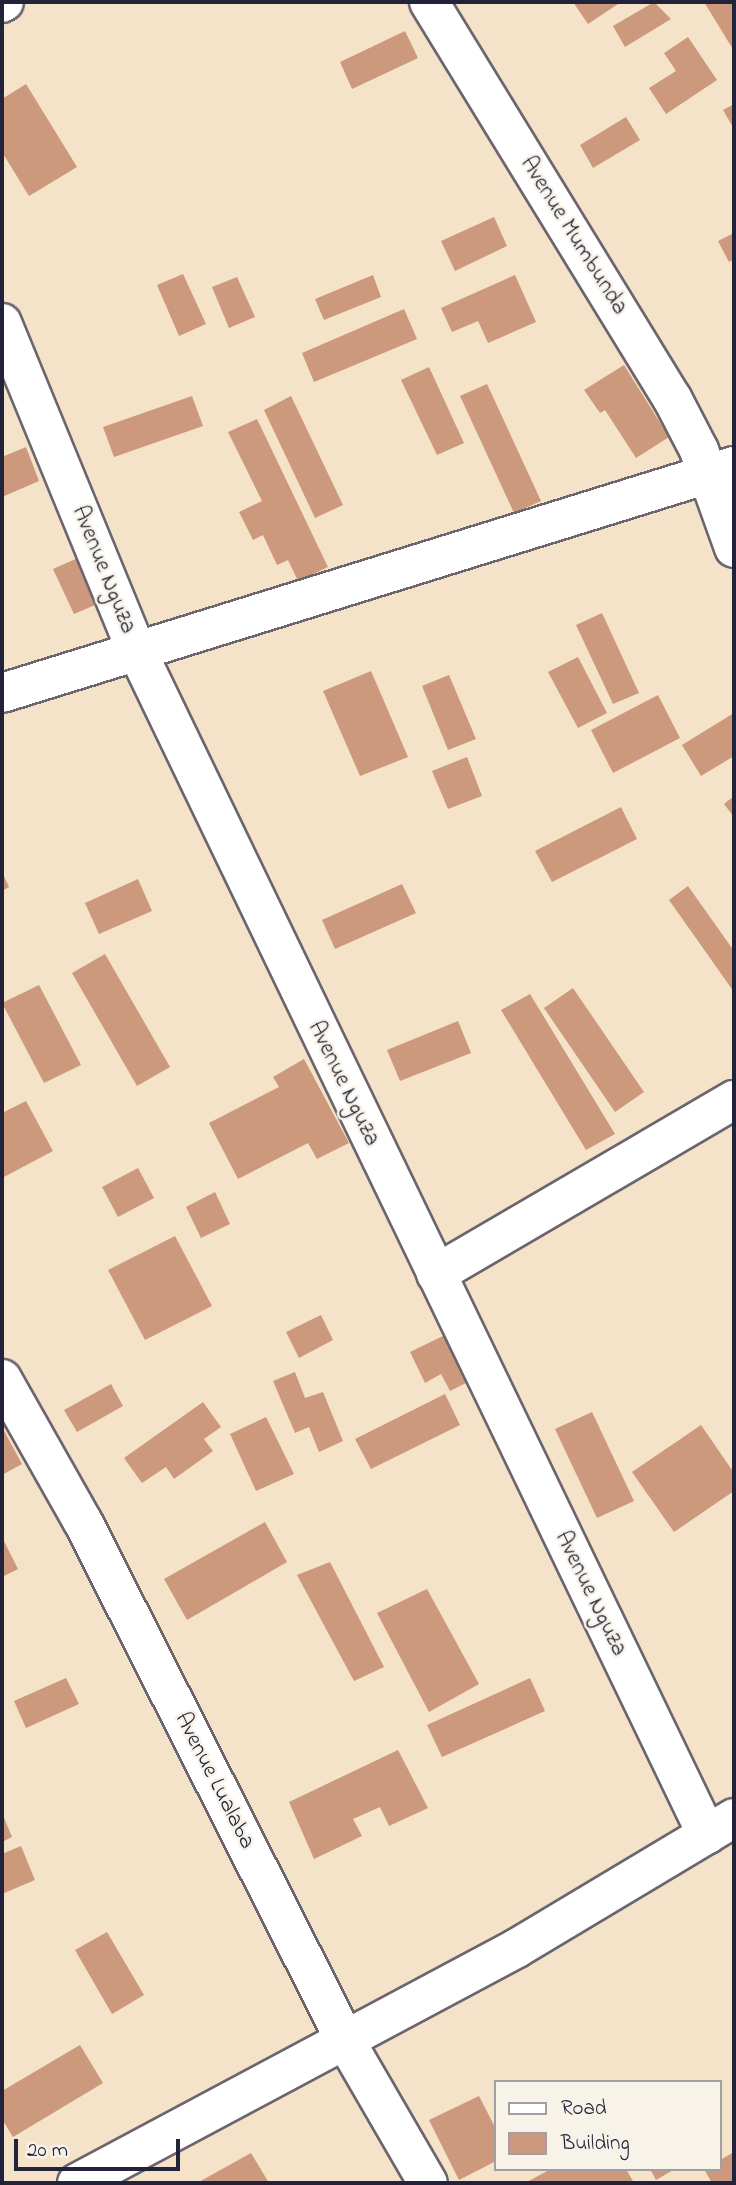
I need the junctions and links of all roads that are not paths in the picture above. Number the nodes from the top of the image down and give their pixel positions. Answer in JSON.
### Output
{"nodes":[{"id":1,"x":429,"y":2,"type":"edge"},
{"id":2,"x":2,"y":323,"type":"edge"},
{"id":3,"x":719,"y":471,"type":"edge"},
{"id":4,"x":734,"y":548,"type":"edge"},
{"id":5,"x":136,"y":649,"type":"junction"},
{"id":6,"x":2,"y":693,"type":"edge"},
{"id":7,"x":734,"y":1100,"type":"edge"},
{"id":8,"x":436,"y":1274,"type":"junction"},
{"id":9,"x":2,"y":1378,"type":"edge"},
{"id":10,"x":720,"y":1826,"type":"edge"},
{"id":11,"x":345,"y":2040,"type":"junction"},
{"id":12,"x":77,"y":2183,"type":"edge"},
{"id":13,"x":428,"y":2183,"type":"edge"}],
"edges":[{"from":1,"to":3,"type":"street","name":"Avenue Mumbunda"},
{"from":2,"to":5,"type":"street","name":"Avenue Nguza"},
{"from":3,"to":4,"type":"street","name":"Avenue Mumbunda"},
{"from":3,"to":5,"type":"street"},
{"from":5,"to":6,"type":"street"},
{"from":5,"to":8,"type":"street","name":"Avenue Nguza"},
{"from":7,"to":8,"type":"street"},
{"from":8,"to":10,"type":"street","name":"Avenue Nguza"},
{"from":9,"to":11,"type":"street","name":"Avenue Lualaba"},
{"from":10,"to":11,"type":"street"},
{"from":11,"to":12,"type":"street"},
{"from":11,"to":13,"type":"street","name":"Avenue Lualaba"}]}
